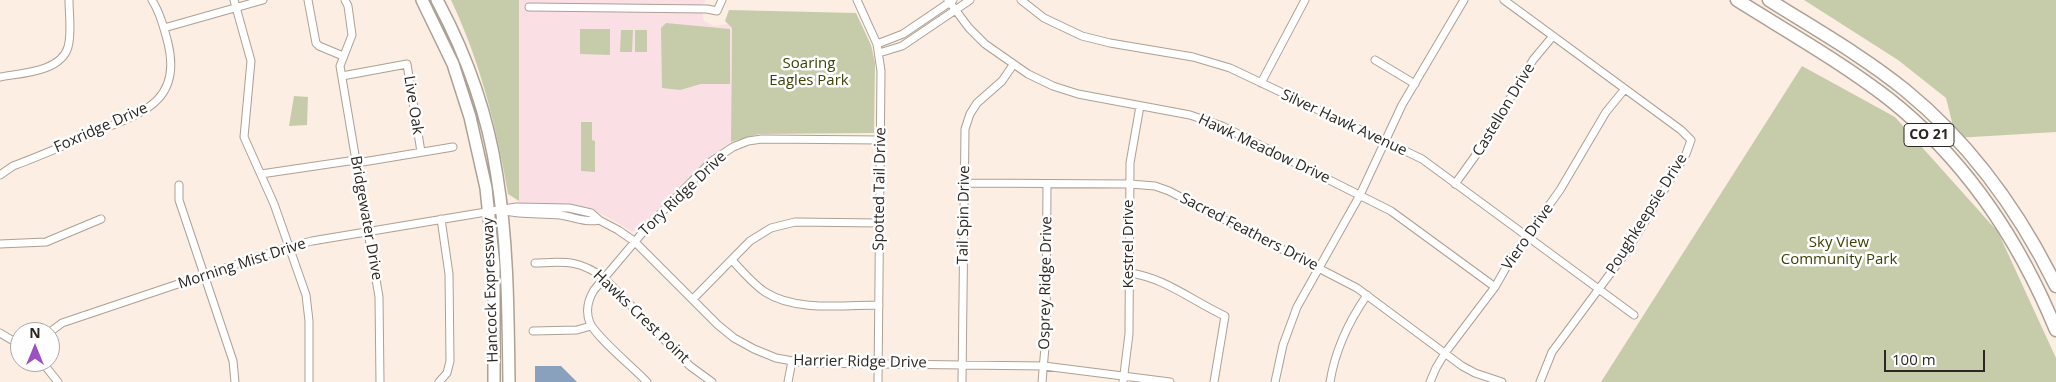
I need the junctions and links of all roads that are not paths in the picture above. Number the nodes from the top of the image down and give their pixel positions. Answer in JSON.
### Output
{"nodes":[{"id":1,"x":69,"y":0,"type":"edge"},
{"id":2,"x":152,"y":0,"type":"edge"},
{"id":3,"x":263,"y":0,"type":"edge"},
{"id":4,"x":308,"y":0,"type":"edge"},
{"id":5,"x":345,"y":0,"type":"edge"},
{"id":6,"x":422,"y":0,"type":"edge"},
{"id":7,"x":437,"y":0,"type":"edge"},
{"id":8,"x":722,"y":0,"type":"edge"},
{"id":9,"x":857,"y":0,"type":"edge"},
{"id":10,"x":970,"y":0,"type":"edge"},
{"id":11,"x":1021,"y":0,"type":"edge"},
{"id":12,"x":1305,"y":0,"type":"edge"},
{"id":13,"x":1464,"y":0,"type":"edge"},
{"id":14,"x":1504,"y":0,"type":"edge"},
{"id":15,"x":1737,"y":0,"type":"edge"},
{"id":16,"x":1769,"y":0,"type":"edge"},
{"id":17,"x":950,"y":1,"type":"edge"},
{"id":18,"x":235,"y":4,"type":"edge"},
{"id":19,"x":608,"y":4,"type":"edge"},
{"id":20,"x":529,"y":7,"type":"dead end"},
{"id":21,"x":955,"y":10,"type":"junction"},
{"id":22,"x":164,"y":28,"type":"junction"},
{"id":23,"x":1552,"y":36,"type":"junction"},
{"id":24,"x":877,"y":44,"type":"junction"},
{"id":25,"x":879,"y":53,"type":"junction"},
{"id":26,"x":343,"y":56,"type":"junction"},
{"id":27,"x":1375,"y":60,"type":"dead end"},
{"id":28,"x":1013,"y":65,"type":"junction"},
{"id":29,"x":342,"y":76,"type":"junction"},
{"id":30,"x":0,"y":77,"type":"edge"},
{"id":31,"x":1261,"y":83,"type":"junction"},
{"id":32,"x":1415,"y":84,"type":"junction"},
{"id":33,"x":1624,"y":90,"type":"junction"},
{"id":34,"x":1140,"y":106,"type":"junction"},
{"id":35,"x":881,"y":140,"type":"junction"},
{"id":36,"x":1384,"y":142,"type":"junction"},
{"id":37,"x":453,"y":147,"type":"dead end"},
{"id":38,"x":421,"y":152,"type":"junction"},
{"id":39,"x":356,"y":161,"type":"junction"},
{"id":40,"x":0,"y":162,"type":"edge"},
{"id":41,"x":2,"y":172,"type":"edge"},
{"id":42,"x":261,"y":174,"type":"junction"},
{"id":43,"x":964,"y":183,"type":"junction"},
{"id":44,"x":1047,"y":184,"type":"junction"},
{"id":45,"x":1130,"y":184,"type":"junction"},
{"id":46,"x":1455,"y":184,"type":"junction"},
{"id":47,"x":179,"y":185,"type":"dead end"},
{"id":48,"x":1360,"y":195,"type":"junction"},
{"id":49,"x":501,"y":210,"type":"junction"},
{"id":50,"x":489,"y":211,"type":"junction"},
{"id":51,"x":101,"y":219,"type":"dead end"},
{"id":52,"x":441,"y":219,"type":"junction"},
{"id":53,"x":880,"y":223,"type":"junction"},
{"id":54,"x":368,"y":232,"type":"junction"},
{"id":55,"x":1526,"y":237,"type":"junction"},
{"id":56,"x":634,"y":241,"type":"junction"},
{"id":57,"x":0,"y":244,"type":"edge"},
{"id":58,"x":288,"y":247,"type":"junction"},
{"id":59,"x":732,"y":260,"type":"junction"},
{"id":60,"x":535,"y":263,"type":"dead end"},
{"id":61,"x":1319,"y":267,"type":"junction"},
{"id":62,"x":1130,"y":274,"type":"junction"},
{"id":63,"x":204,"y":276,"type":"junction"},
{"id":64,"x":604,"y":278,"type":"junction"},
{"id":65,"x":2056,"y":286,"type":"edge"},
{"id":66,"x":1495,"y":287,"type":"junction"},
{"id":67,"x":1598,"y":290,"type":"junction"},
{"id":68,"x":1367,"y":295,"type":"junction"},
{"id":69,"x":693,"y":299,"type":"junction"},
{"id":70,"x":879,"y":306,"type":"junction"},
{"id":71,"x":1634,"y":315,"type":"dead end"},
{"id":72,"x":60,"y":324,"type":"edge"},
{"id":73,"x":592,"y":326,"type":"junction"},
{"id":74,"x":2056,"y":330,"type":"edge"},
{"id":75,"x":533,"y":331,"type":"dead end"},
{"id":76,"x":1445,"y":354,"type":"junction"},
{"id":77,"x":792,"y":361,"type":"junction"},
{"id":78,"x":878,"y":363,"type":"junction"},
{"id":79,"x":962,"y":364,"type":"junction"},
{"id":80,"x":1044,"y":366,"type":"junction"},
{"id":81,"x":50,"y":372,"type":"edge"},
{"id":82,"x":701,"y":379,"type":"edge"},
{"id":83,"x":1124,"y":379,"type":"edge"},
{"id":84,"x":442,"y":381,"type":"edge"},
{"id":85,"x":58,"y":382,"type":"edge"},
{"id":86,"x":235,"y":382,"type":"edge"},
{"id":87,"x":309,"y":382,"type":"edge"},
{"id":88,"x":380,"y":382,"type":"edge"},
{"id":89,"x":494,"y":382,"type":"edge"},
{"id":90,"x":509,"y":382,"type":"edge"},
{"id":91,"x":647,"y":382,"type":"edge"},
{"id":92,"x":712,"y":382,"type":"edge"},
{"id":93,"x":788,"y":382,"type":"edge"},
{"id":94,"x":878,"y":382,"type":"edge"},
{"id":95,"x":962,"y":382,"type":"edge"},
{"id":96,"x":1042,"y":382,"type":"edge"},
{"id":97,"x":1170,"y":382,"type":"edge"},
{"id":98,"x":1214,"y":382,"type":"edge"},
{"id":99,"x":1275,"y":382,"type":"edge"},
{"id":100,"x":1330,"y":382,"type":"edge"},
{"id":101,"x":1430,"y":382,"type":"edge"},
{"id":102,"x":1502,"y":382,"type":"edge"},
{"id":103,"x":1540,"y":382,"type":"edge"}],
"edges":[{"from":1,"to":30,"type":"street"},
{"from":2,"to":22,"type":"street","name":"Foxridge Drive"},
{"from":3,"to":18,"type":"street"},
{"from":4,"to":26,"type":"street"},
{"from":5,"to":26,"type":"street","name":"Bridgewater Drive"},
{"from":6,"to":50,"type":"main road","name":"Hancock Expressway"},
{"from":7,"to":49,"type":"main road","name":"Hancock Expressway"},
{"from":8,"to":19,"type":"street"},
{"from":9,"to":24,"type":"street","name":"Spotted Tail Drive"},
{"from":10,"to":21,"type":"street"},
{"from":11,"to":31,"type":"street","name":"Silver Hawk Avenue"},
{"from":12,"to":31,"type":"street"},
{"from":13,"to":32,"type":"street"},
{"from":14,"to":23,"type":"street","name":"Poughkeepsie Drive"},
{"from":15,"to":74,"type":"highway","number":"CO 21"},
{"from":16,"to":65,"type":"highway","number":"CO 21"},
{"from":17,"to":21,"type":"street","name":"Hawk Meadow Drive"},
{"from":17,"to":24,"type":"street"},
{"from":18,"to":22,"type":"street"},
{"from":18,"to":42,"type":"street"},
{"from":19,"to":20,"type":"street"},
{"from":21,"to":25,"type":"street"},
{"from":21,"to":28,"type":"street","name":"Hawk Meadow Drive"},
{"from":22,"to":41,"type":"street","name":"Foxridge Drive"},
{"from":23,"to":33,"type":"street","name":"Poughkeepsie Drive"},
{"from":23,"to":46,"type":"street","name":"Castellon Drive"},
{"from":24,"to":25,"type":"street","name":"Spotted Tail Drive"},
{"from":25,"to":35,"type":"street","name":"Spotted Tail Drive"},
{"from":26,"to":29,"type":"street","name":"Bridgewater Drive"},
{"from":27,"to":32,"type":"street"},
{"from":28,"to":34,"type":"street","name":"Hawk Meadow Drive"},
{"from":28,"to":43,"type":"street","name":"Tail Spin Drive"},
{"from":29,"to":38,"type":"street","name":"Live Oak"},
{"from":29,"to":39,"type":"street","name":"Bridgewater Drive"},
{"from":31,"to":36,"type":"street","name":"Silver Hawk Avenue"},
{"from":32,"to":36,"type":"street"},
{"from":33,"to":55,"type":"street","name":"Viero Drive"},
{"from":33,"to":67,"type":"street","name":"Poughkeepsie Drive"},
{"from":34,"to":45,"type":"street","name":"Kestrel Drive"},
{"from":34,"to":48,"type":"street","name":"Hawk Meadow Drive"},
{"from":35,"to":53,"type":"street","name":"Spotted Tail Drive"},
{"from":35,"to":56,"type":"street","name":"Tory Ridge Drive"},
{"from":36,"to":46,"type":"street","name":"Silver Hawk Avenue"},
{"from":36,"to":48,"type":"street"},
{"from":37,"to":38,"type":"street"},
{"from":38,"to":39,"type":"street"},
{"from":39,"to":42,"type":"street"},
{"from":39,"to":54,"type":"street","name":"Bridgewater Drive"},
{"from":40,"to":41,"type":"street"},
{"from":42,"to":58,"type":"street"},
{"from":43,"to":44,"type":"street","name":"Sacred Feathers Drive"},
{"from":43,"to":79,"type":"street","name":"Tail Spin Drive"},
{"from":44,"to":45,"type":"street","name":"Sacred Feathers Drive"},
{"from":44,"to":80,"type":"street","name":"Osprey Ridge Drive"},
{"from":45,"to":61,"type":"street","name":"Sacred Feathers Drive"},
{"from":45,"to":62,"type":"street","name":"Kestrel Drive"},
{"from":46,"to":55,"type":"street","name":"Silver Hawk Avenue"},
{"from":47,"to":63,"type":"street"},
{"from":48,"to":61,"type":"street"},
{"from":48,"to":66,"type":"street","name":"Hawk Meadow Drive"},
{"from":49,"to":50,"type":"street","name":"Morning Mist Drive"},
{"from":49,"to":56,"type":"street","name":"Harrier Ridge Drive"},
{"from":49,"to":90,"type":"main road","name":"Hancock Expressway"},
{"from":50,"to":52,"type":"street","name":"Morning Mist Drive"},
{"from":50,"to":89,"type":"main road","name":"Hancock Expressway"},
{"from":51,"to":57,"type":"street"},
{"from":52,"to":54,"type":"street","name":"Morning Mist Drive"},
{"from":52,"to":84,"type":"street"},
{"from":53,"to":59,"type":"street"},
{"from":53,"to":70,"type":"street","name":"Spotted Tail Drive"},
{"from":54,"to":58,"type":"street","name":"Morning Mist Drive"},
{"from":54,"to":88,"type":"street","name":"Bridgewater Drive"},
{"from":55,"to":66,"type":"street","name":"Viero Drive"},
{"from":55,"to":67,"type":"street","name":"Silver Hawk Avenue"},
{"from":56,"to":64,"type":"street","name":"Tory Ridge Drive"},
{"from":56,"to":69,"type":"street","name":"Harrier Ridge Drive"},
{"from":58,"to":63,"type":"street","name":"Morning Mist Drive"},
{"from":58,"to":87,"type":"street"},
{"from":59,"to":69,"type":"street"},
{"from":59,"to":70,"type":"street"},
{"from":60,"to":64,"type":"street","name":"Hawks Crest Point"},
{"from":61,"to":68,"type":"street","name":"Sacred Feathers Drive"},
{"from":61,"to":99,"type":"street"},
{"from":62,"to":83,"type":"street","name":"Kestrel Drive"},
{"from":62,"to":98,"type":"street"},
{"from":63,"to":72,"type":"street","name":"Morning Mist Drive"},
{"from":63,"to":86,"type":"street"},
{"from":64,"to":73,"type":"street","name":"Tory Ridge Drive"},
{"from":64,"to":82,"type":"street","name":"Hawks Crest Point"},
{"from":66,"to":76,"type":"street","name":"Viero Drive"},
{"from":67,"to":71,"type":"street","name":"Silver Hawk Avenue"},
{"from":67,"to":103,"type":"street","name":"Poughkeepsie Drive"},
{"from":68,"to":76,"type":"street","name":"Sacred Feathers Drive"},
{"from":68,"to":100,"type":"street"},
{"from":69,"to":77,"type":"street","name":"Harrier Ridge Drive"},
{"from":70,"to":78,"type":"street","name":"Spotted Tail Drive"},
{"from":73,"to":75,"type":"street"},
{"from":73,"to":91,"type":"street"},
{"from":76,"to":101,"type":"street","name":"Viero Drive"},
{"from":76,"to":102,"type":"street","name":"Sacred Feathers Drive"},
{"from":77,"to":78,"type":"street","name":"Harrier Ridge Drive"},
{"from":77,"to":93,"type":"street"},
{"from":78,"to":79,"type":"street","name":"Harrier Ridge Drive"},
{"from":78,"to":94,"type":"street","name":"Spotted Tail Drive"},
{"from":79,"to":80,"type":"street","name":"Harrier Ridge Drive"},
{"from":79,"to":95,"type":"street","name":"Tail Spin Drive"},
{"from":80,"to":83,"type":"street","name":"Harrier Ridge Drive"},
{"from":80,"to":96,"type":"street","name":"Osprey Ridge Drive"},
{"from":81,"to":85,"type":"street"},
{"from":82,"to":92,"type":"street","name":"Hawks Crest Point"},
{"from":83,"to":97,"type":"street","name":"Harrier Ridge Drive"}]}
